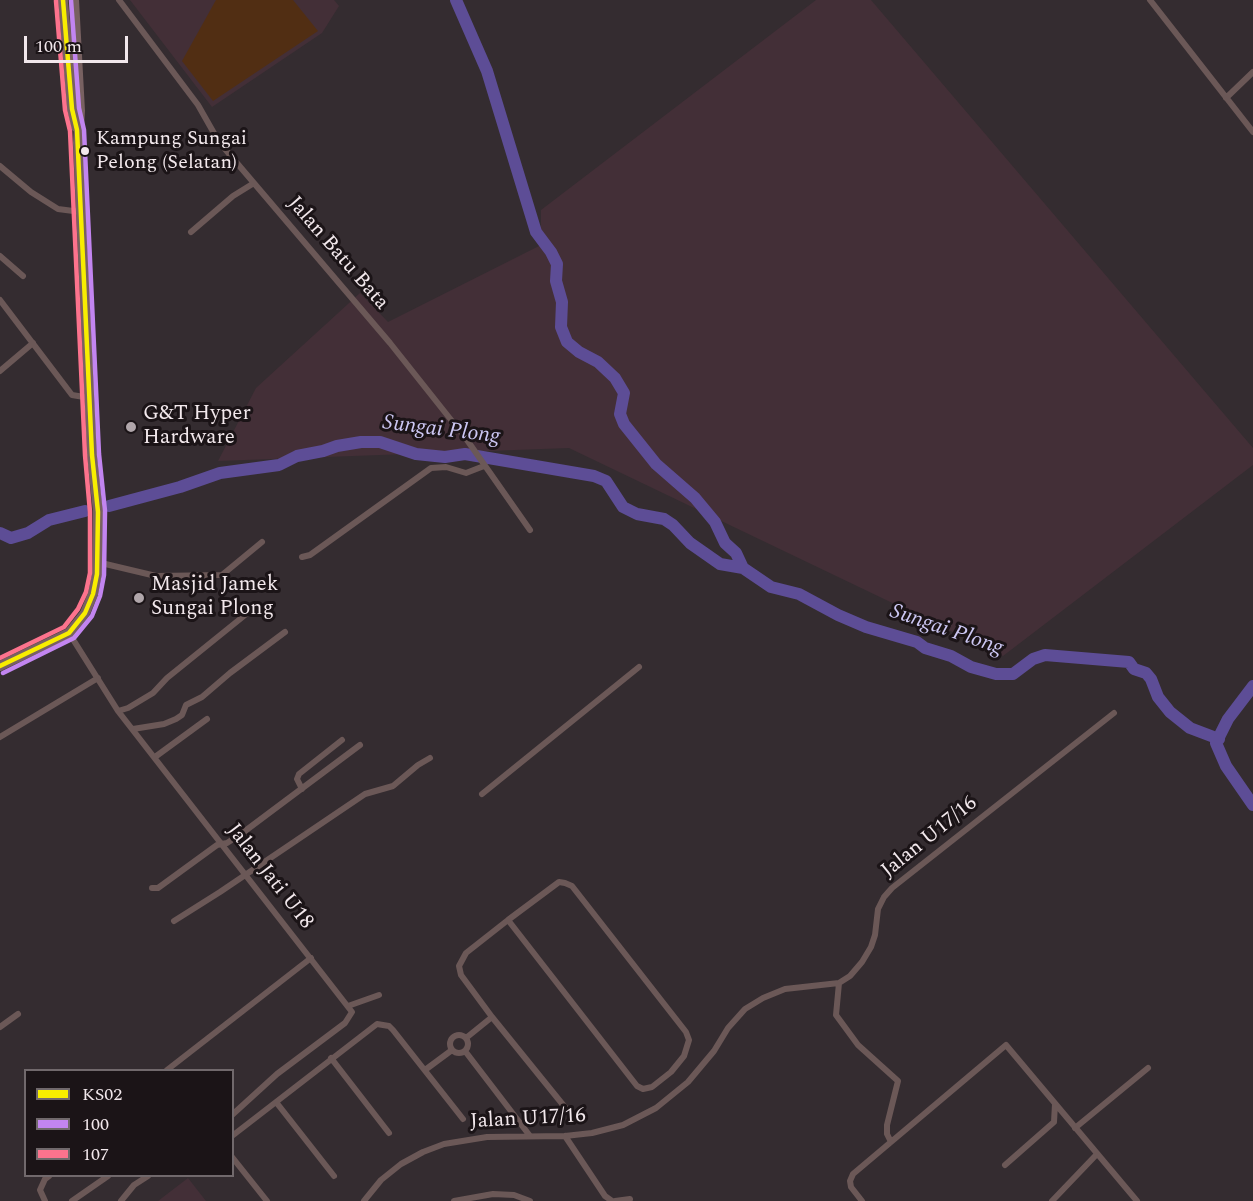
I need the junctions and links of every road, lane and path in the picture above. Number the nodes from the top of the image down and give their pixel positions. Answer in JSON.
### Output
{"nodes":[{"id":1,"x":57,"y":0,"type":"edge"},
{"id":2,"x":63,"y":0,"type":"edge"},
{"id":3,"x":74,"y":0,"type":"edge"},
{"id":4,"x":119,"y":0,"type":"edge"},
{"id":5,"x":1150,"y":0,"type":"edge"},
{"id":6,"x":64,"y":15,"type":"junction"},
{"id":7,"x":1253,"y":72,"type":"edge"},
{"id":8,"x":1226,"y":98,"type":"junction"},
{"id":9,"x":77,"y":130,"type":"junction"},
{"id":10,"x":1253,"y":132,"type":"edge"},
{"id":11,"x":0,"y":166,"type":"edge"},
{"id":12,"x":254,"y":183,"type":"junction"},
{"id":13,"x":81,"y":212,"type":"junction"},
{"id":14,"x":191,"y":232,"type":"dead end"},
{"id":15,"x":0,"y":256,"type":"edge"},
{"id":16,"x":23,"y":276,"type":"dead end"},
{"id":17,"x":0,"y":300,"type":"edge"},
{"id":18,"x":33,"y":344,"type":"junction"},
{"id":19,"x":0,"y":371,"type":"edge"},
{"id":20,"x":90,"y":398,"type":"junction"},
{"id":21,"x":484,"y":466,"type":"junction"},
{"id":22,"x":530,"y":530,"type":"dead end"},
{"id":23,"x":262,"y":542,"type":"dead end"},
{"id":24,"x":302,"y":557,"type":"dead end"},
{"id":25,"x":98,"y":562,"type":"junction"},
{"id":26,"x":250,"y":610,"type":"dead end"},
{"id":27,"x":285,"y":632,"type":"dead end"},
{"id":28,"x":69,"y":633,"type":"junction"},
{"id":29,"x":0,"y":666,"type":"edge"},
{"id":30,"x":639,"y":667,"type":"dead end"},
{"id":31,"x":98,"y":678,"type":"junction"},
{"id":32,"x":118,"y":711,"type":"junction"},
{"id":33,"x":1114,"y":713,"type":"dead end"},
{"id":34,"x":207,"y":719,"type":"dead end"},
{"id":35,"x":133,"y":729,"type":"junction"},
{"id":36,"x":0,"y":737,"type":"edge"},
{"id":37,"x":342,"y":740,"type":"dead end"},
{"id":38,"x":360,"y":745,"type":"dead end"},
{"id":39,"x":155,"y":758,"type":"junction"},
{"id":40,"x":430,"y":758,"type":"dead end"},
{"id":41,"x":302,"y":789,"type":"junction"},
{"id":42,"x":483,"y":794,"type":"dead end"},
{"id":43,"x":222,"y":844,"type":"junction"},
{"id":44,"x":246,"y":874,"type":"junction"},
{"id":45,"x":152,"y":888,"type":"dead end"},
{"id":46,"x":508,"y":920,"type":"junction"},
{"id":47,"x":174,"y":921,"type":"dead end"},
{"id":48,"x":311,"y":958,"type":"junction"},
{"id":49,"x":839,"y":983,"type":"junction"},
{"id":50,"x":379,"y":995,"type":"dead end"},
{"id":51,"x":348,"y":1006,"type":"junction"},
{"id":52,"x":18,"y":1014,"type":"dead end"},
{"id":53,"x":492,"y":1017,"type":"junction"},
{"id":54,"x":0,"y":1027,"type":"edge"},
{"id":55,"x":466,"y":1038,"type":"junction"},
{"id":56,"x":452,"y":1050,"type":"junction"},
{"id":57,"x":465,"y":1051,"type":"junction"},
{"id":58,"x":332,"y":1058,"type":"junction"},
{"id":59,"x":1148,"y":1068,"type":"dead end"},
{"id":60,"x":170,"y":1069,"type":"edge"},
{"id":61,"x":425,"y":1070,"type":"junction"},
{"id":62,"x":276,"y":1102,"type":"junction"},
{"id":63,"x":1055,"y":1103,"type":"junction"},
{"id":64,"x":568,"y":1112,"type":"dead end"},
{"id":65,"x":234,"y":1113,"type":"edge"},
{"id":66,"x":463,"y":1119,"type":"dead end"},
{"id":67,"x":1075,"y":1128,"type":"junction"},
{"id":68,"x":389,"y":1132,"type":"dead end"},
{"id":69,"x":234,"y":1134,"type":"edge"},
{"id":70,"x":530,"y":1136,"type":"junction"},
{"id":71,"x":565,"y":1136,"type":"junction"},
{"id":72,"x":891,"y":1142,"type":"junction"},
{"id":73,"x":1097,"y":1154,"type":"junction"},
{"id":74,"x":234,"y":1160,"type":"edge"},
{"id":75,"x":1005,"y":1165,"type":"dead end"},
{"id":76,"x":334,"y":1176,"type":"dead end"},
{"id":77,"x":48,"y":1177,"type":"edge"},
{"id":78,"x":107,"y":1177,"type":"edge"},
{"id":79,"x":146,"y":1177,"type":"edge"},
{"id":80,"x":630,"y":1199,"type":"dead end"},
{"id":81,"x":45,"y":1201,"type":"edge"},
{"id":82,"x":72,"y":1201,"type":"edge"},
{"id":83,"x":121,"y":1201,"type":"edge"},
{"id":84,"x":267,"y":1201,"type":"edge"},
{"id":85,"x":364,"y":1201,"type":"edge"},
{"id":86,"x":454,"y":1201,"type":"edge"},
{"id":87,"x":530,"y":1201,"type":"edge"},
{"id":88,"x":614,"y":1201,"type":"edge"},
{"id":89,"x":862,"y":1201,"type":"edge"},
{"id":90,"x":1052,"y":1201,"type":"edge"},
{"id":91,"x":1137,"y":1201,"type":"edge"}],
"edges":[{"from":1,"to":6,"type":"street"},
{"from":2,"to":6,"type":"highway"},
{"from":3,"to":9,"type":"highway"},
{"from":4,"to":12,"type":"street","name":"Jalan Batu Bata"},
{"from":5,"to":8,"type":"street"},
{"from":6,"to":9,"type":"highway"},
{"from":7,"to":8,"type":"street"},
{"from":8,"to":10,"type":"street"},
{"from":9,"to":13,"type":"highway"},
{"from":11,"to":13,"type":"street"},
{"from":12,"to":14,"type":"street"},
{"from":12,"to":21,"type":"street","name":"Jalan Batu Bata"},
{"from":13,"to":20,"type":"highway"},
{"from":15,"to":16,"type":"street"},
{"from":17,"to":18,"type":"street"},
{"from":18,"to":19,"type":"street"},
{"from":18,"to":20,"type":"street"},
{"from":20,"to":25,"type":"highway"},
{"from":21,"to":22,"type":"street","name":"Jalan Batu Bata"},
{"from":21,"to":24,"type":"street"},
{"from":23,"to":25,"type":"street"},
{"from":25,"to":28,"type":"highway"},
{"from":26,"to":32,"type":"street"},
{"from":27,"to":35,"type":"street"},
{"from":28,"to":29,"type":"highway"},
{"from":28,"to":31,"type":"street","name":"Jalan Jati U18"},
{"from":30,"to":42,"type":"street"},
{"from":31,"to":32,"type":"street","name":"Jalan Jati U18"},
{"from":31,"to":36,"type":"street"},
{"from":32,"to":35,"type":"street","name":"Jalan Jati U18"},
{"from":33,"to":49,"type":"street","name":"Jalan U17/16"},
{"from":34,"to":39,"type":"street"},
{"from":35,"to":39,"type":"street","name":"Jalan Jati U18"},
{"from":37,"to":41,"type":"street"},
{"from":38,"to":41,"type":"street"},
{"from":39,"to":43,"type":"street","name":"Jalan Jati U18"},
{"from":40,"to":44,"type":"street"},
{"from":41,"to":43,"type":"street"},
{"from":43,"to":44,"type":"street","name":"Jalan Jati U18"},
{"from":43,"to":45,"type":"street"},
{"from":44,"to":47,"type":"street"},
{"from":44,"to":48,"type":"street","name":"Jalan Jati U18"},
{"from":46,"to":46,"type":"street"},
{"from":46,"to":53,"type":"street"},
{"from":48,"to":51,"type":"street","name":"Jalan Jati U18"},
{"from":48,"to":60,"type":"street"},
{"from":49,"to":71,"type":"street","name":"Jalan U17/16"},
{"from":49,"to":72,"type":"street"},
{"from":50,"to":51,"type":"street"},
{"from":51,"to":65,"type":"street"},
{"from":52,"to":54,"type":"street"},
{"from":53,"to":55,"type":"street"},
{"from":53,"to":64,"type":"street"},
{"from":55,"to":56,"type":"street"},
{"from":55,"to":57,"type":"street"},
{"from":56,"to":57,"type":"street"},
{"from":56,"to":61,"type":"street"},
{"from":57,"to":70,"type":"street"},
{"from":58,"to":61,"type":"street"},
{"from":58,"to":62,"type":"street"},
{"from":58,"to":68,"type":"street"},
{"from":59,"to":67,"type":"street"},
{"from":61,"to":66,"type":"street"},
{"from":62,"to":69,"type":"street"},
{"from":62,"to":76,"type":"street"},
{"from":63,"to":67,"type":"street"},
{"from":63,"to":72,"type":"street"},
{"from":63,"to":75,"type":"street"},
{"from":67,"to":73,"type":"street"},
{"from":70,"to":71,"type":"street","name":"Jalan U17/16"},
{"from":70,"to":85,"type":"street","name":"Jalan U17/16"},
{"from":71,"to":88,"type":"street"},
{"from":72,"to":89,"type":"street"},
{"from":73,"to":90,"type":"street"},
{"from":73,"to":91,"type":"street"},
{"from":74,"to":84,"type":"street"},
{"from":77,"to":81,"type":"street"},
{"from":78,"to":82,"type":"street"},
{"from":79,"to":83,"type":"street"},
{"from":80,"to":88,"type":"street"},
{"from":86,"to":87,"type":"street"}]}
